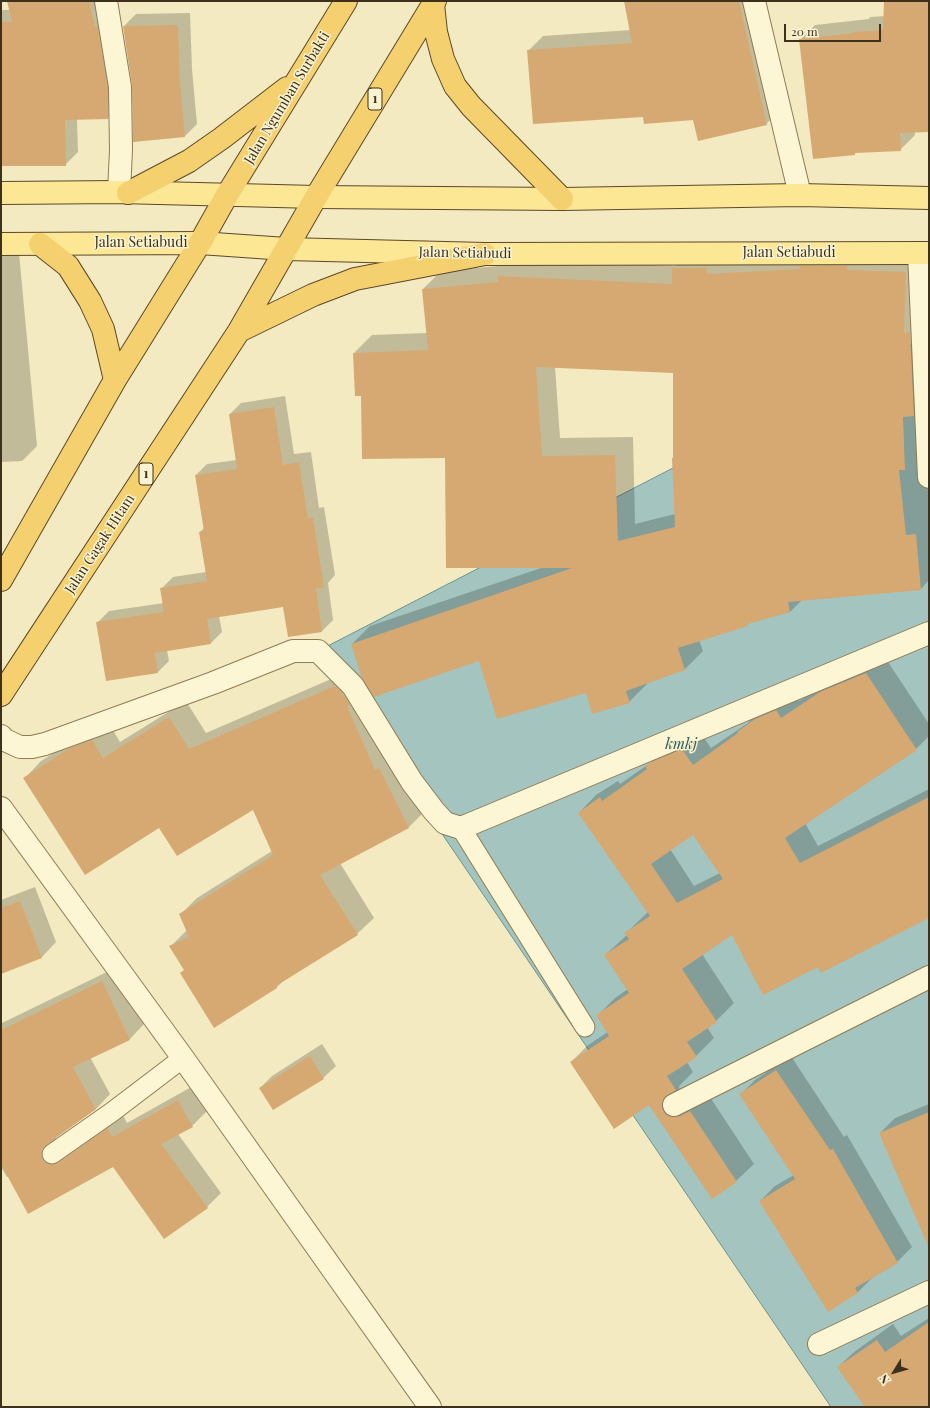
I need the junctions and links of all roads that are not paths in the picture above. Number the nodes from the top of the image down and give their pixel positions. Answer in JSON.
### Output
{"nodes":[{"id":1,"x":106,"y":1,"type":"edge"},
{"id":2,"x":346,"y":1,"type":"edge"},
{"id":3,"x":754,"y":1,"type":"edge"},
{"id":4,"x":434,"y":2,"type":"edge"},
{"id":5,"x":298,"y":79,"type":"junction"},
{"id":6,"x":124,"y":192,"type":"junction"},
{"id":7,"x":1,"y":193,"type":"edge"},
{"id":8,"x":227,"y":195,"type":"junction"},
{"id":9,"x":800,"y":195,"type":"junction"},
{"id":10,"x":316,"y":197,"type":"junction"},
{"id":11,"x":929,"y":198,"type":"edge"},
{"id":12,"x":562,"y":199,"type":"junction"},
{"id":13,"x":200,"y":243,"type":"junction"},
{"id":14,"x":1,"y":244,"type":"edge"},
{"id":15,"x":40,"y":244,"type":"junction"},
{"id":16,"x":286,"y":249,"type":"junction"},
{"id":17,"x":924,"y":253,"type":"edge"},
{"id":18,"x":485,"y":254,"type":"junction"},
{"id":19,"x":239,"y":330,"type":"junction"},
{"id":20,"x":115,"y":380,"type":"junction"},
{"id":21,"x":929,"y":477,"type":"edge"},
{"id":22,"x":1,"y":580,"type":"edge"},
{"id":23,"x":929,"y":633,"type":"edge"},
{"id":24,"x":1,"y":695,"type":"edge"},
{"id":25,"x":1,"y":736,"type":"edge"},
{"id":26,"x":1,"y":808,"type":"edge"},
{"id":27,"x":461,"y":828,"type":"junction"},
{"id":28,"x":929,"y":977,"type":"edge"},
{"id":29,"x":586,"y":1027,"type":"dead end"},
{"id":30,"x":183,"y":1058,"type":"junction"},
{"id":31,"x":674,"y":1105,"type":"dead end"},
{"id":32,"x":52,"y":1154,"type":"dead end"},
{"id":33,"x":929,"y":1292,"type":"edge"},
{"id":34,"x":819,"y":1344,"type":"dead end"},
{"id":35,"x":430,"y":1407,"type":"edge"}],
"edges":[{"from":1,"to":6,"type":"street"},
{"from":2,"to":5,"type":"highway","name":"Jalan Ngumban Surbakti"},
{"from":3,"to":9,"type":"street"},
{"from":4,"to":10,"type":"highway","number":"1"},
{"from":4,"to":12,"type":"highway"},
{"from":5,"to":6,"type":"highway"},
{"from":5,"to":8,"type":"highway","name":"Jalan Ngumban Surbakti"},
{"from":6,"to":7,"type":"main road"},
{"from":6,"to":8,"type":"main road"},
{"from":8,"to":10,"type":"main road"},
{"from":8,"to":13,"type":"highway"},
{"from":9,"to":11,"type":"main road"},
{"from":9,"to":12,"type":"main road"},
{"from":10,"to":12,"type":"main road"},
{"from":10,"to":16,"type":"highway","number":"1"},
{"from":13,"to":15,"type":"main road","name":"Jalan Setiabudi"},
{"from":13,"to":16,"type":"main road","name":"Jalan Setiabudi"},
{"from":13,"to":20,"type":"highway"},
{"from":14,"to":15,"type":"main road","name":"Jalan Setiabudi"},
{"from":15,"to":20,"type":"highway"},
{"from":16,"to":18,"type":"main road","name":"Jalan Setiabudi"},
{"from":16,"to":19,"type":"highway","name":"Jalan Gagak Hitam","number":"1"},
{"from":17,"to":18,"type":"main road","name":"Jalan Setiabudi"},
{"from":17,"to":21,"type":"street"},
{"from":18,"to":19,"type":"highway"},
{"from":19,"to":24,"type":"highway","name":"Jalan Gagak Hitam","number":"1"},
{"from":20,"to":22,"type":"highway"},
{"from":23,"to":27,"type":"street"},
{"from":25,"to":27,"type":"street"},
{"from":26,"to":30,"type":"street"},
{"from":27,"to":29,"type":"lane"},
{"from":28,"to":31,"type":"street"},
{"from":30,"to":32,"type":"lane"},
{"from":30,"to":35,"type":"street"},
{"from":33,"to":34,"type":"street"}]}
